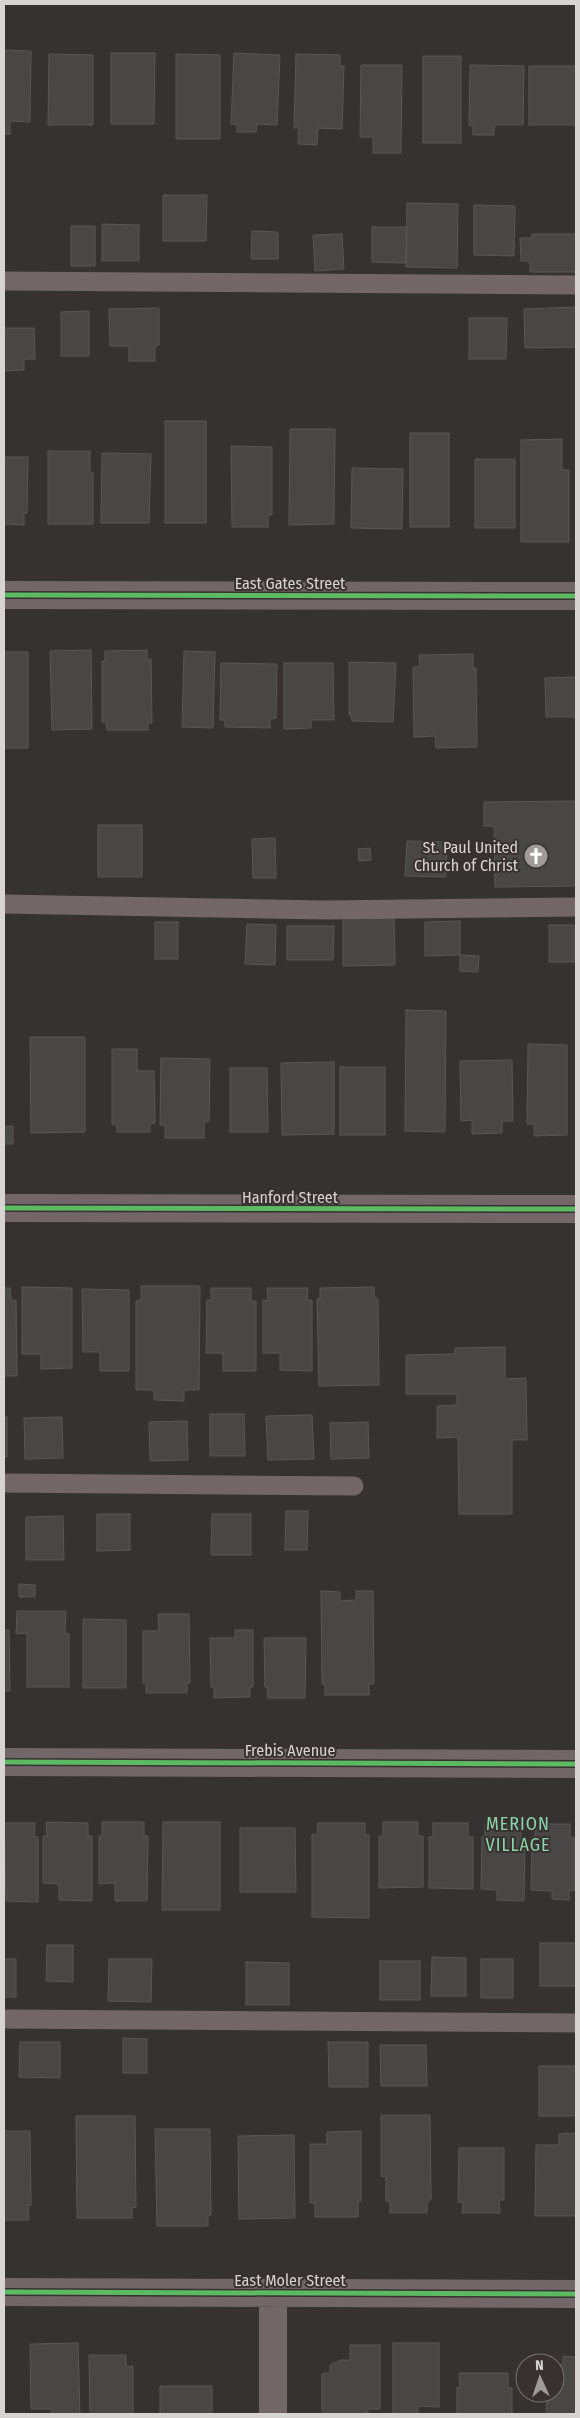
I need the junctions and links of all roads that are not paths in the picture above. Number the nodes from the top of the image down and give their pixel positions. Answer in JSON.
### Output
{"nodes":[{"id":1,"x":4,"y":281,"type":"edge"},
{"id":2,"x":576,"y":285,"type":"edge"},
{"id":3,"x":4,"y":595,"type":"edge"},
{"id":4,"x":576,"y":596,"type":"edge"},
{"id":5,"x":4,"y":904,"type":"edge"},
{"id":6,"x":576,"y":907,"type":"edge"},
{"id":7,"x":4,"y":1208,"type":"edge"},
{"id":8,"x":576,"y":1209,"type":"edge"},
{"id":9,"x":4,"y":1483,"type":"edge"},
{"id":10,"x":354,"y":1486,"type":"dead end"},
{"id":11,"x":4,"y":1762,"type":"edge"},
{"id":12,"x":576,"y":1764,"type":"edge"},
{"id":13,"x":4,"y":2019,"type":"edge"},
{"id":14,"x":576,"y":2023,"type":"edge"},
{"id":15,"x":4,"y":2292,"type":"edge"},
{"id":16,"x":273,"y":2293,"type":"junction"},
{"id":17,"x":576,"y":2294,"type":"edge"},
{"id":18,"x":273,"y":2414,"type":"edge"}],
"edges":[{"from":1,"to":2,"type":"lane"},
{"from":3,"to":4,"type":"street","name":"East Gates Street"},
{"from":5,"to":6,"type":"lane"},
{"from":7,"to":8,"type":"street","name":"Hanford Street"},
{"from":9,"to":10,"type":"lane"},
{"from":11,"to":12,"type":"street","name":"Frebis Avenue"},
{"from":13,"to":14,"type":"lane"},
{"from":15,"to":16,"type":"street","name":"East Moler Street"},
{"from":16,"to":17,"type":"street","name":"East Moler Street"},
{"from":16,"to":18,"type":"street"}]}
